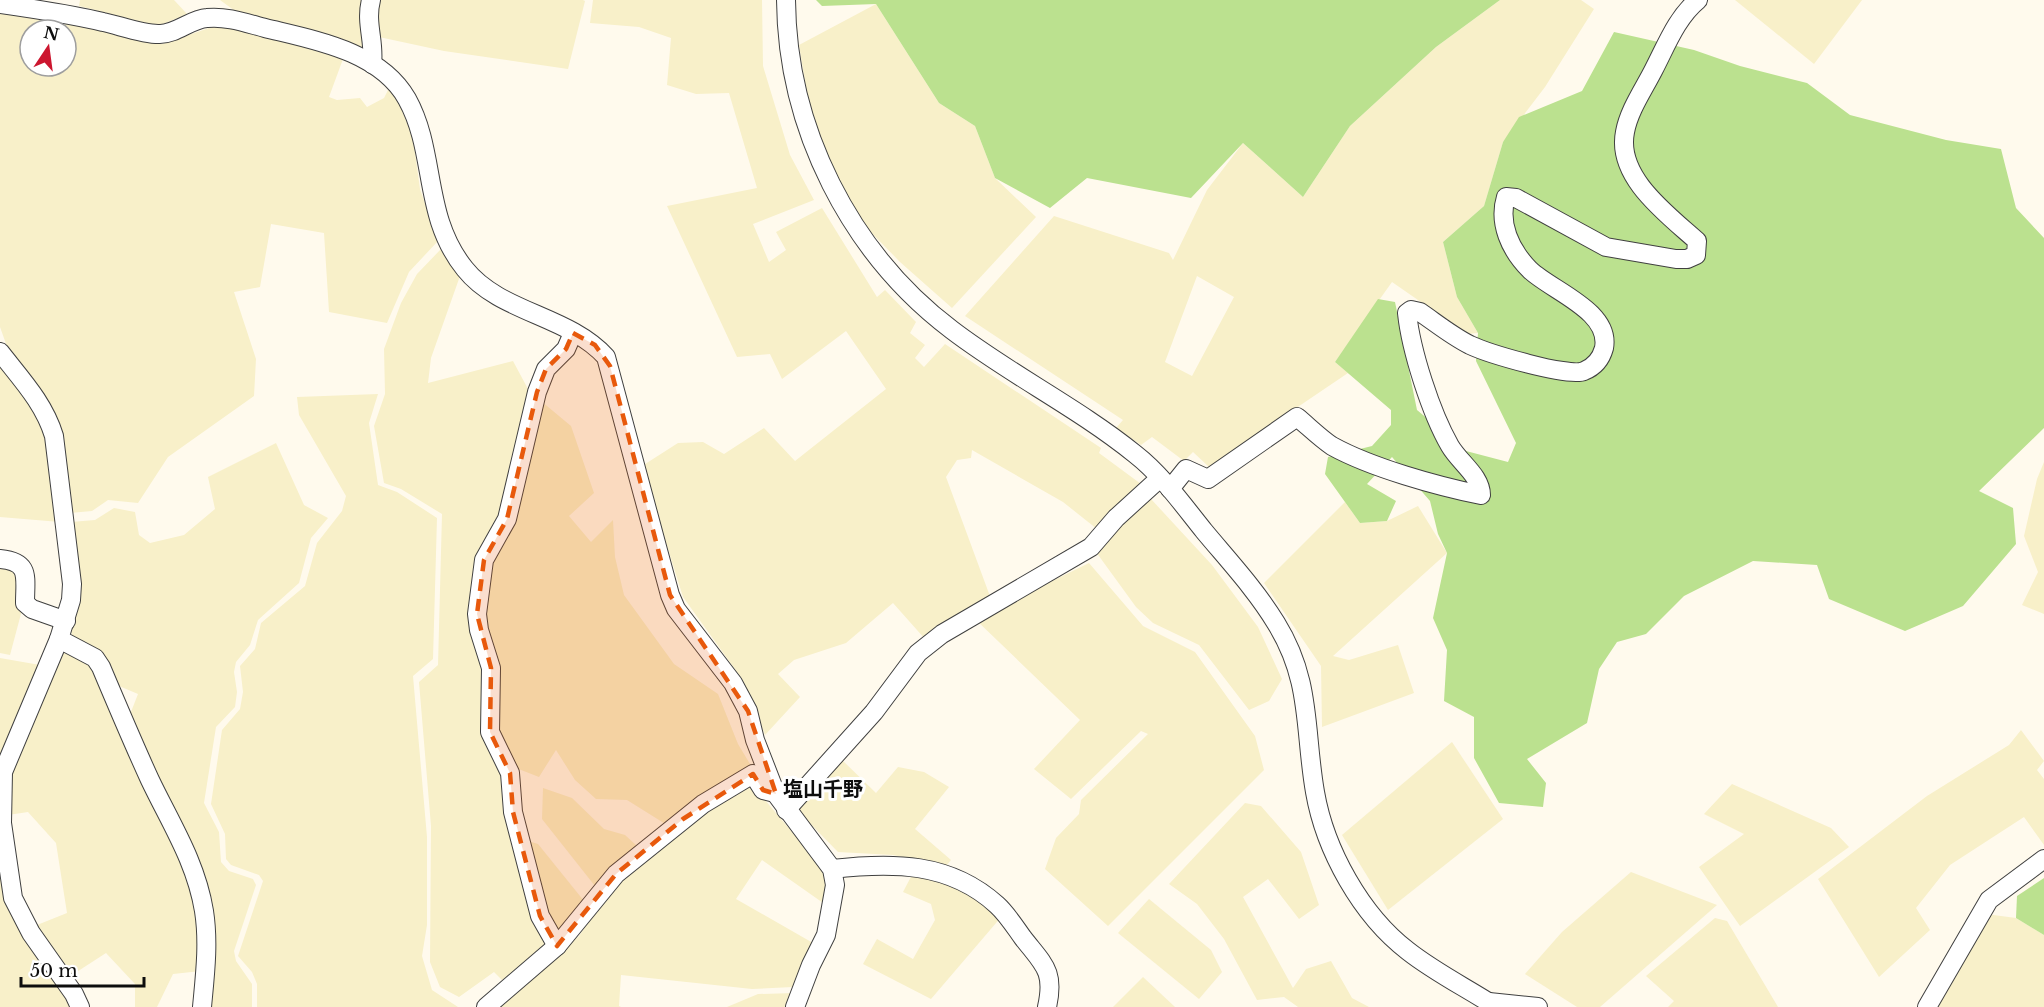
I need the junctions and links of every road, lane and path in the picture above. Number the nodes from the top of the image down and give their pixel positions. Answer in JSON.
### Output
{"nodes":[{"id":1,"x":370,"y":0,"type":"edge"},
{"id":2,"x":786,"y":0,"type":"edge"},
{"id":3,"x":1698,"y":0,"type":"edge"},
{"id":4,"x":0,"y":4,"type":"edge"},
{"id":5,"x":69,"y":7,"type":"edge"},
{"id":6,"x":372,"y":64,"type":"junction"},
{"id":7,"x":573,"y":333,"type":"junction"},
{"id":8,"x":0,"y":352,"type":"edge"},
{"id":9,"x":1165,"y":484,"type":"junction"},
{"id":10,"x":0,"y":559,"type":"edge"},
{"id":11,"x":66,"y":621,"type":"junction"},
{"id":12,"x":59,"y":639,"type":"junction"},
{"id":13,"x":776,"y":794,"type":"junction"},
{"id":14,"x":786,"y":810,"type":"junction"},
{"id":15,"x":2044,"y":859,"type":"edge"},
{"id":16,"x":832,"y":869,"type":"junction"},
{"id":17,"x":557,"y":946,"type":"junction"},
{"id":18,"x":1492,"y":1005,"type":"edge"},
{"id":19,"x":80,"y":1007,"type":"edge"},
{"id":20,"x":202,"y":1007,"type":"edge"},
{"id":21,"x":486,"y":1007,"type":"edge"},
{"id":22,"x":795,"y":1007,"type":"edge"},
{"id":23,"x":1047,"y":1007,"type":"edge"},
{"id":24,"x":1538,"y":1007,"type":"edge"},
{"id":25,"x":1927,"y":1007,"type":"edge"}],
"edges":[{"from":1,"to":6,"type":"street"},
{"from":2,"to":9,"type":"street"},
{"from":3,"to":9,"type":"street"},
{"from":4,"to":5,"type":"street"},
{"from":5,"to":6,"type":"street"},
{"from":6,"to":7,"type":"street"},
{"from":7,"to":13,"type":"street"},
{"from":7,"to":17,"type":"street"},
{"from":8,"to":11,"type":"street"},
{"from":9,"to":14,"type":"street"},
{"from":9,"to":18,"type":"street"},
{"from":10,"to":11,"type":"street"},
{"from":11,"to":12,"type":"street"},
{"from":12,"to":19,"type":"street"},
{"from":12,"to":20,"type":"street"},
{"from":13,"to":14,"type":"street"},
{"from":13,"to":17,"type":"street"},
{"from":14,"to":16,"type":"street"},
{"from":15,"to":25,"type":"street"},
{"from":16,"to":22,"type":"street"},
{"from":16,"to":23,"type":"street"},
{"from":17,"to":21,"type":"street"},
{"from":18,"to":24,"type":"street"}]}
